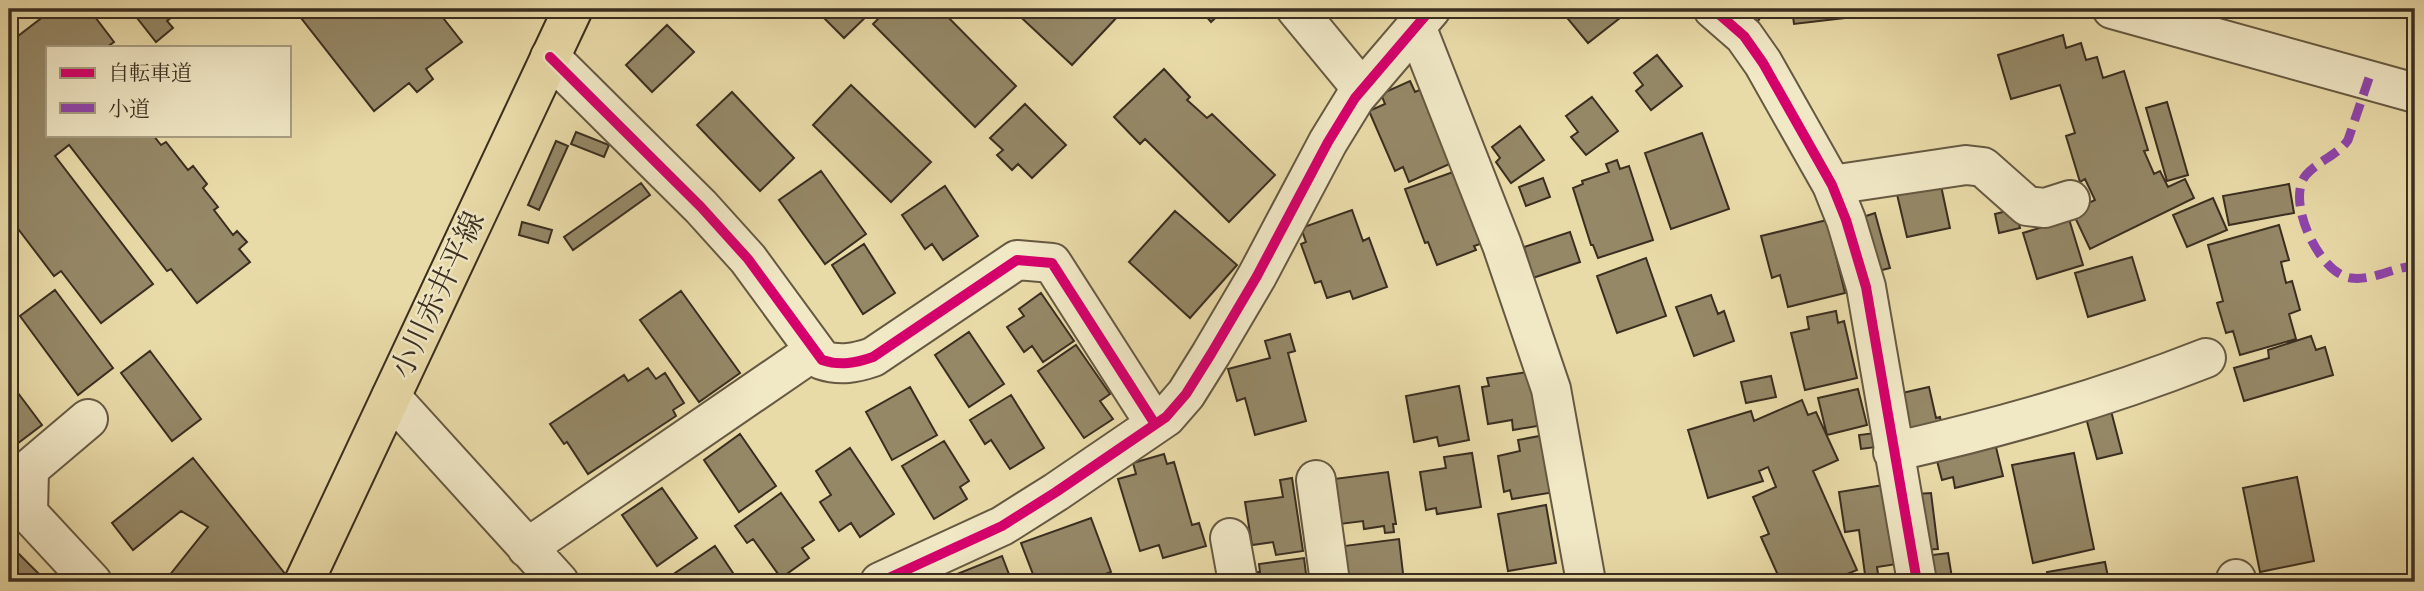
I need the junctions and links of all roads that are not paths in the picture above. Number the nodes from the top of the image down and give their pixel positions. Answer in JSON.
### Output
{"nodes":[{"id":1,"x":573,"y":9,"type":"edge"},
{"id":2,"x":1296,"y":9,"type":"edge"},
{"id":3,"x":1713,"y":9,"type":"edge"},
{"id":4,"x":2112,"y":9,"type":"edge"},
{"id":5,"x":1423,"y":17,"type":"edge"},
{"id":6,"x":550,"y":57,"type":"junction"},
{"id":7,"x":1363,"y":89,"type":"junction"},
{"id":8,"x":2415,"y":93,"type":"edge"},
{"id":9,"x":1832,"y":185,"type":"junction"},
{"id":10,"x":2070,"y":200,"type":"dead end"},
{"id":11,"x":814,"y":351,"type":"junction"},
{"id":12,"x":2206,"y":358,"type":"dead end"},
{"id":13,"x":391,"y":397,"type":"junction"},
{"id":14,"x":88,"y":419,"type":"dead end"},
{"id":15,"x":1155,"y":424,"type":"junction"},
{"id":16,"x":1894,"y":452,"type":"junction"},
{"id":17,"x":1316,"y":480,"type":"dead end"},
{"id":18,"x":1230,"y":538,"type":"dead end"},
{"id":19,"x":527,"y":548,"type":"junction"},
{"id":20,"x":92,"y":582,"type":"edge"},
{"id":21,"x":304,"y":582,"type":"edge"},
{"id":22,"x":559,"y":582,"type":"edge"},
{"id":23,"x":880,"y":582,"type":"edge"},
{"id":24,"x":1238,"y":582,"type":"edge"},
{"id":25,"x":1330,"y":582,"type":"edge"},
{"id":26,"x":1586,"y":582,"type":"edge"},
{"id":27,"x":1917,"y":582,"type":"edge"}],
"edges":[{"from":1,"to":6,"type":"main road","name":"小川赤井平線"},
{"from":2,"to":7,"type":"street"},
{"from":3,"to":9,"type":"street"},
{"from":4,"to":8,"type":"street"},
{"from":5,"to":7,"type":"street"},
{"from":5,"to":26,"type":"street"},
{"from":6,"to":11,"type":"street"},
{"from":6,"to":13,"type":"main road","name":"小川赤井平線"},
{"from":7,"to":15,"type":"street"},
{"from":9,"to":10,"type":"street"},
{"from":9,"to":16,"type":"street"},
{"from":11,"to":15,"type":"street"},
{"from":11,"to":19,"type":"street"},
{"from":12,"to":16,"type":"street"},
{"from":13,"to":19,"type":"street"},
{"from":13,"to":21,"type":"main road","name":"小川赤井平線"},
{"from":14,"to":20,"type":"street"},
{"from":15,"to":23,"type":"street"},
{"from":16,"to":27,"type":"street"},
{"from":17,"to":25,"type":"street"},
{"from":18,"to":24,"type":"street"},
{"from":19,"to":22,"type":"street"}]}
